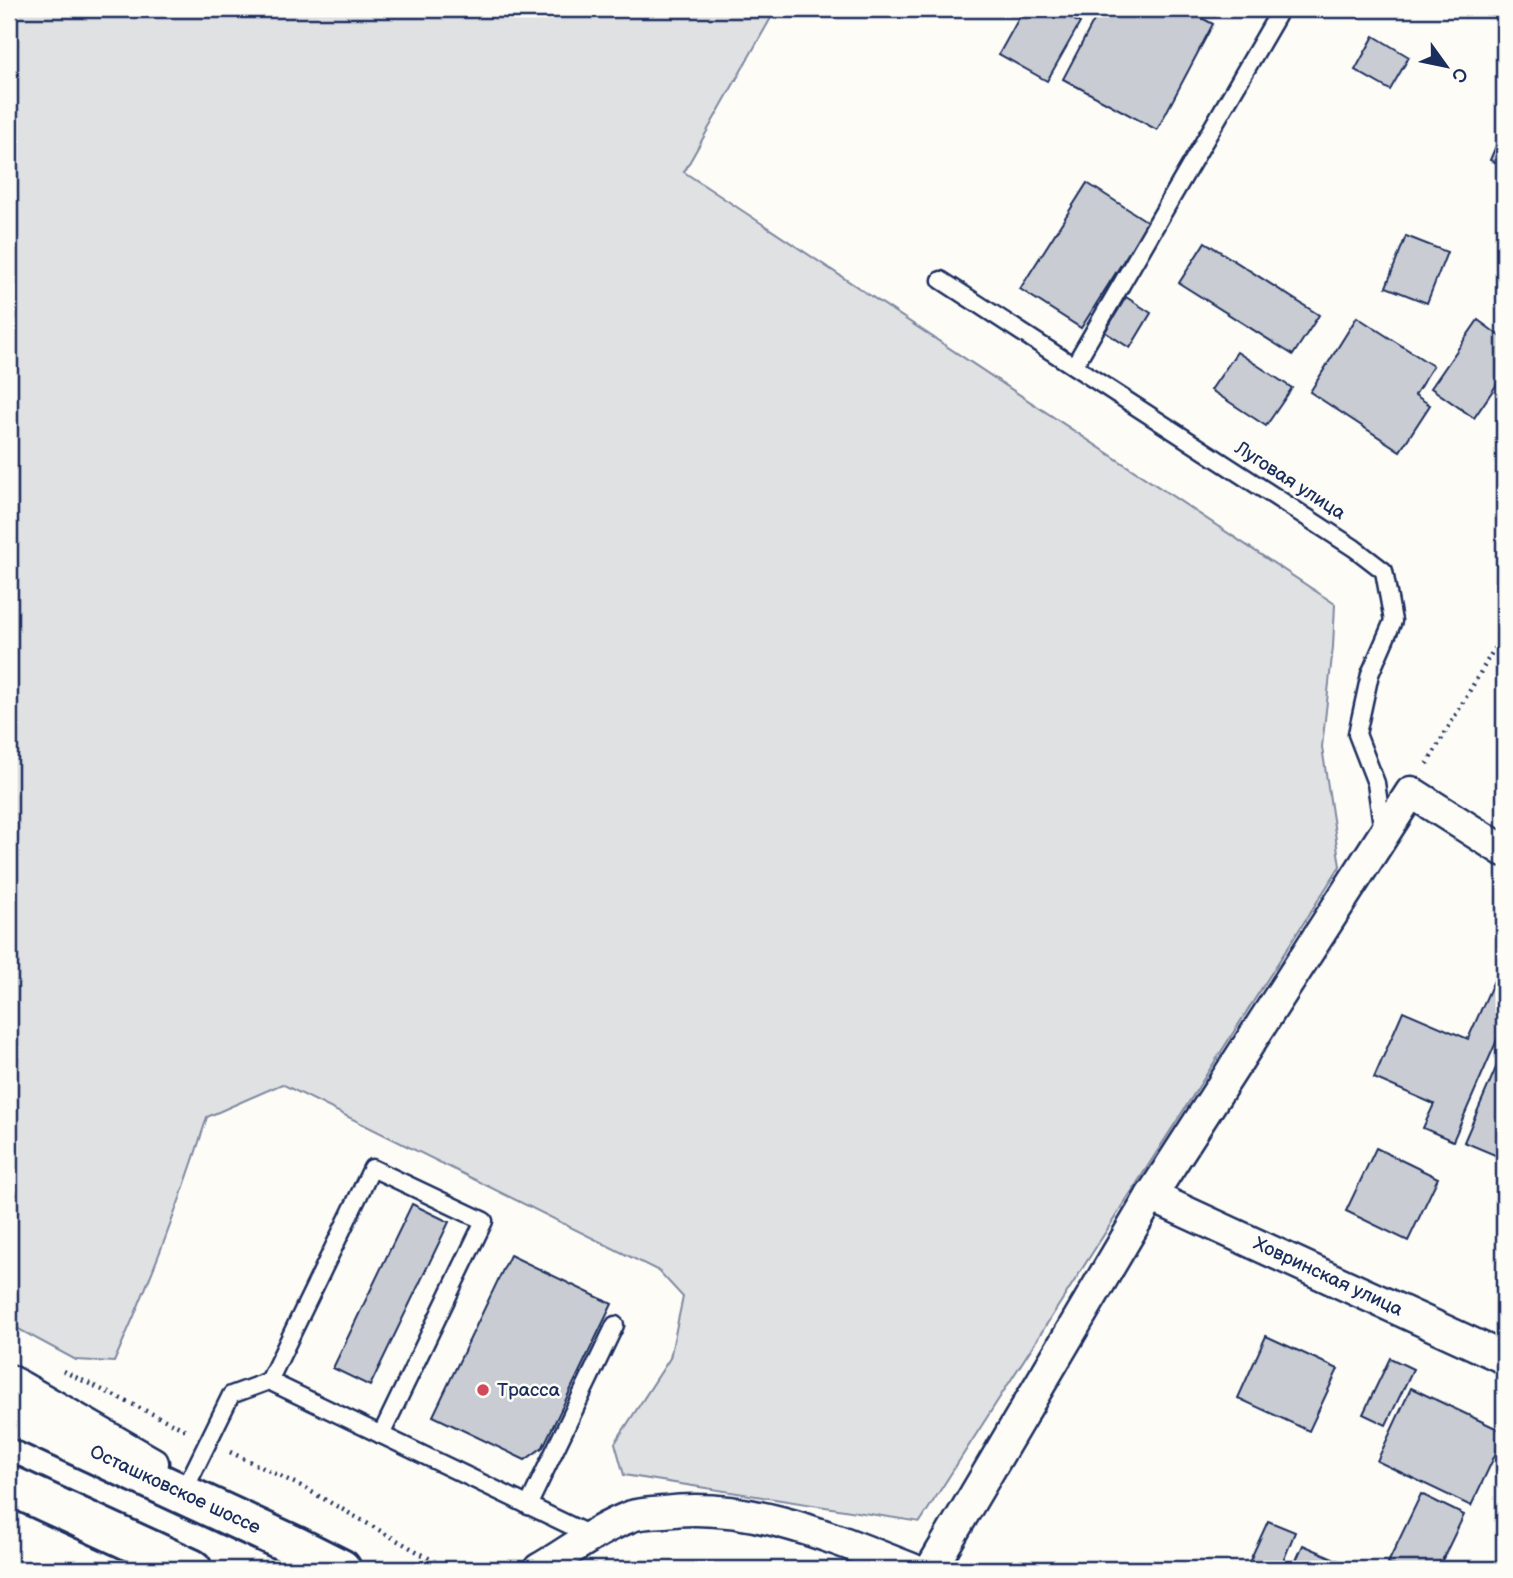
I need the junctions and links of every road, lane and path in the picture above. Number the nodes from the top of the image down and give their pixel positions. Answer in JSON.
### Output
{"nodes":[{"id":1,"x":1277,"y":16,"type":"dead end"},
{"id":2,"x":941,"y":280,"type":"dead end"},
{"id":3,"x":1074,"y":366,"type":"junction"},
{"id":4,"x":1504,"y":632,"type":"edge"},
{"id":5,"x":1411,"y":792,"type":"junction"},
{"id":6,"x":1383,"y":835,"type":"junction"},
{"id":7,"x":1504,"y":851,"type":"edge"},
{"id":8,"x":1151,"y":1196,"type":"junction"},
{"id":9,"x":615,"y":1325,"type":"dead end"},
{"id":10,"x":1504,"y":1358,"type":"edge"},
{"id":11,"x":9,"y":1380,"type":"edge"},
{"id":12,"x":270,"y":1381,"type":"junction"},
{"id":13,"x":9,"y":1414,"type":"edge"},
{"id":14,"x":382,"y":1435,"type":"junction"},
{"id":15,"x":9,"y":1485,"type":"edge"},
{"id":16,"x":185,"y":1488,"type":"junction"},
{"id":17,"x":528,"y":1506,"type":"junction"},
{"id":18,"x":590,"y":1535,"type":"junction"},
{"id":19,"x":192,"y":1569,"type":"edge"},
{"id":20,"x":341,"y":1569,"type":"edge"},
{"id":21,"x":539,"y":1569,"type":"edge"},
{"id":22,"x":571,"y":1569,"type":"edge"},
{"id":23,"x":912,"y":1569,"type":"edge"},
{"id":24,"x":931,"y":1569,"type":"edge"}],
"edges":[{"from":1,"to":3,"type":"lane"},
{"from":2,"to":3,"type":"lane","name":"Луговая улица"},
{"from":3,"to":6,"type":"lane","name":"Луговая улица"},
{"from":4,"to":5,"type":"path"},
{"from":5,"to":6,"type":"street"},
{"from":5,"to":7,"type":"street"},
{"from":6,"to":8,"type":"street"},
{"from":8,"to":10,"type":"street","name":"Ховринская улица"},
{"from":8,"to":24,"type":"street"},
{"from":9,"to":17,"type":"lane"},
{"from":11,"to":16,"type":"street"},
{"from":12,"to":14,"type":"lane"},
{"from":12,"to":14,"type":"lane"},
{"from":12,"to":16,"type":"lane"},
{"from":13,"to":16,"type":"main road","name":"Осташковское шоссе"},
{"from":14,"to":17,"type":"lane"},
{"from":15,"to":19,"type":"main road"},
{"from":16,"to":20,"type":"main road","name":"Осташковское шоссе"},
{"from":17,"to":18,"type":"lane"},
{"from":18,"to":21,"type":"street"},
{"from":18,"to":22,"type":"street"},
{"from":18,"to":23,"type":"street"}]}
